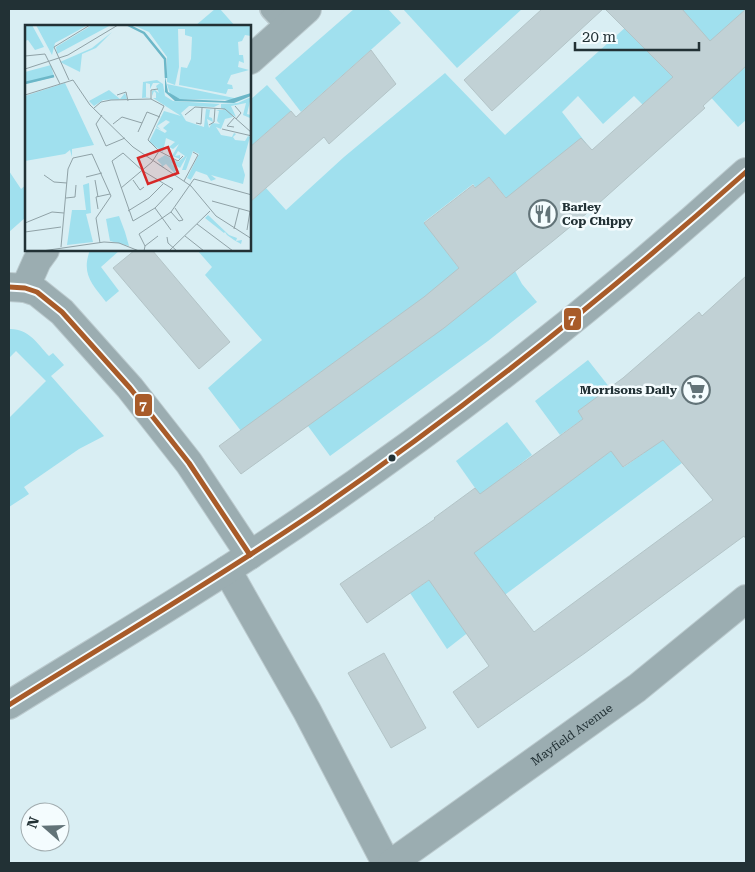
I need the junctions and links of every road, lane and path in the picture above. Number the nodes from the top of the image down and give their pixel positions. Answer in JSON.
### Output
{"nodes":[{"id":1,"x":288,"y":15,"type":"edge"},
{"id":2,"x":251,"y":59,"type":"edge"},
{"id":3,"x":746,"y":172,"type":"edge"},
{"id":4,"x":44,"y":251,"type":"edge"},
{"id":5,"x":17,"y":287,"type":"edge"},
{"id":6,"x":250,"y":555,"type":"junction"},
{"id":7,"x":227,"y":570,"type":"junction"},
{"id":8,"x":746,"y":599,"type":"edge"},
{"id":9,"x":9,"y":705,"type":"edge"},
{"id":10,"x":386,"y":863,"type":"edge"},
{"id":11,"x":392,"y":863,"type":"edge"}],
"edges":[{"from":1,"to":2,"type":"street"},
{"from":3,"to":6,"type":"street"},
{"from":4,"to":5,"type":"street"},
{"from":5,"to":6,"type":"street"},
{"from":6,"to":7,"type":"street"},
{"from":7,"to":9,"type":"street"},
{"from":7,"to":10,"type":"street"},
{"from":8,"to":11,"type":"street","name":"Mayfield Avenue"}]}
